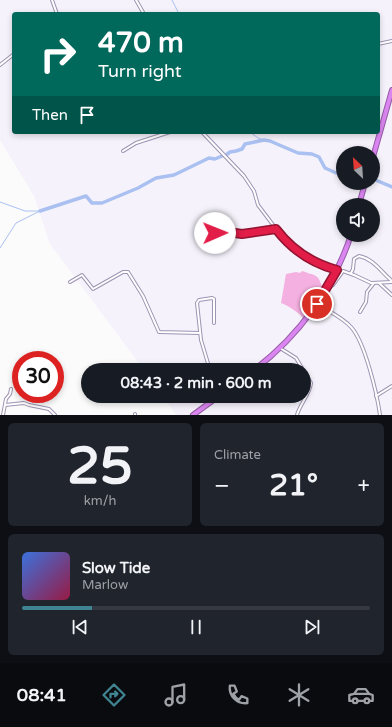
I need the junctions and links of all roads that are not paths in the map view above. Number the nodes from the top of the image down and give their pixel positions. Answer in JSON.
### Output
{"nodes":[{"id":1,"x":52,"y":0,"type":"edge"},
{"id":2,"x":136,"y":0,"type":"edge"},
{"id":3,"x":58,"y":12,"type":"edge"},
{"id":4,"x":143,"y":12,"type":"edge"},
{"id":5,"x":392,"y":41,"type":"edge"},
{"id":6,"x":380,"y":44,"type":"edge"},
{"id":7,"x":12,"y":56,"type":"edge"},
{"id":8,"x":0,"y":65,"type":"edge"},
{"id":9,"x":392,"y":90,"type":"edge"},
{"id":10,"x":380,"y":132,"type":"edge"},
{"id":11,"x":164,"y":134,"type":"edge"},
{"id":12,"x":204,"y":134,"type":"edge"},
{"id":13,"x":380,"y":134,"type":"edge"},
{"id":14,"x":376,"y":146,"type":"edge"},
{"id":15,"x":123,"y":151,"type":"dead end"},
{"id":16,"x":276,"y":229,"type":"junction"},
{"id":17,"x":215,"y":233,"type":"dead end"},
{"id":18,"x":348,"y":242,"type":"edge"},
{"id":19,"x":337,"y":270,"type":"junction"},
{"id":20,"x":351,"y":273,"type":"junction"},
{"id":21,"x":392,"y":281,"type":"edge"},
{"id":22,"x":70,"y":282,"type":"dead end"},
{"id":23,"x":374,"y":283,"type":"junction"},
{"id":24,"x":379,"y":283,"type":"junction"},
{"id":25,"x":326,"y":289,"type":"junction"},
{"id":26,"x":392,"y":295,"type":"edge"},
{"id":27,"x":317,"y":304,"type":"junction"},
{"id":28,"x":360,"y":312,"type":"dead end"},
{"id":29,"x":214,"y":323,"type":"dead end"},
{"id":30,"x":200,"y":332,"type":"junction"},
{"id":31,"x":280,"y":348,"type":"junction"},
{"id":32,"x":208,"y":363,"type":"edge"},
{"id":33,"x":262,"y":363,"type":"edge"},
{"id":34,"x":392,"y":386,"type":"edge"},
{"id":35,"x":11,"y":388,"type":"dead end"},
{"id":36,"x":376,"y":396,"type":"junction"},
{"id":37,"x":209,"y":403,"type":"edge"},
{"id":38,"x":5,"y":405,"type":"junction"},
{"id":39,"x":3,"y":415,"type":"edge"},
{"id":40,"x":55,"y":415,"type":"edge"},
{"id":41,"x":193,"y":415,"type":"edge"},
{"id":42,"x":297,"y":415,"type":"edge"},
{"id":43,"x":380,"y":415,"type":"edge"}],
"edges":[{"from":1,"to":3,"type":"street"},
{"from":2,"to":4,"type":"street"},
{"from":5,"to":6,"type":"street"},
{"from":7,"to":8,"type":"street"},
{"from":9,"to":10,"type":"highway"},
{"from":11,"to":15,"type":"street"},
{"from":12,"to":16,"type":"street"},
{"from":13,"to":14,"type":"highway"},
{"from":16,"to":17,"type":"street"},
{"from":16,"to":19,"type":"street"},
{"from":18,"to":19,"type":"highway"},
{"from":19,"to":25,"type":"highway"},
{"from":20,"to":21,"type":"street"},
{"from":20,"to":23,"type":"street"},
{"from":20,"to":25,"type":"street"},
{"from":21,"to":24,"type":"street"},
{"from":22,"to":30,"type":"street"},
{"from":23,"to":24,"type":"street"},
{"from":23,"to":28,"type":"street"},
{"from":24,"to":26,"type":"street"},
{"from":25,"to":27,"type":"highway"},
{"from":27,"to":31,"type":"highway"},
{"from":27,"to":36,"type":"street"},
{"from":29,"to":30,"type":"street"},
{"from":30,"to":32,"type":"street"},
{"from":31,"to":33,"type":"highway"},
{"from":31,"to":42,"type":"street"},
{"from":34,"to":36,"type":"street"},
{"from":35,"to":38,"type":"street"},
{"from":36,"to":43,"type":"street"},
{"from":37,"to":41,"type":"highway"},
{"from":38,"to":39,"type":"street"},
{"from":38,"to":40,"type":"street"}]}
